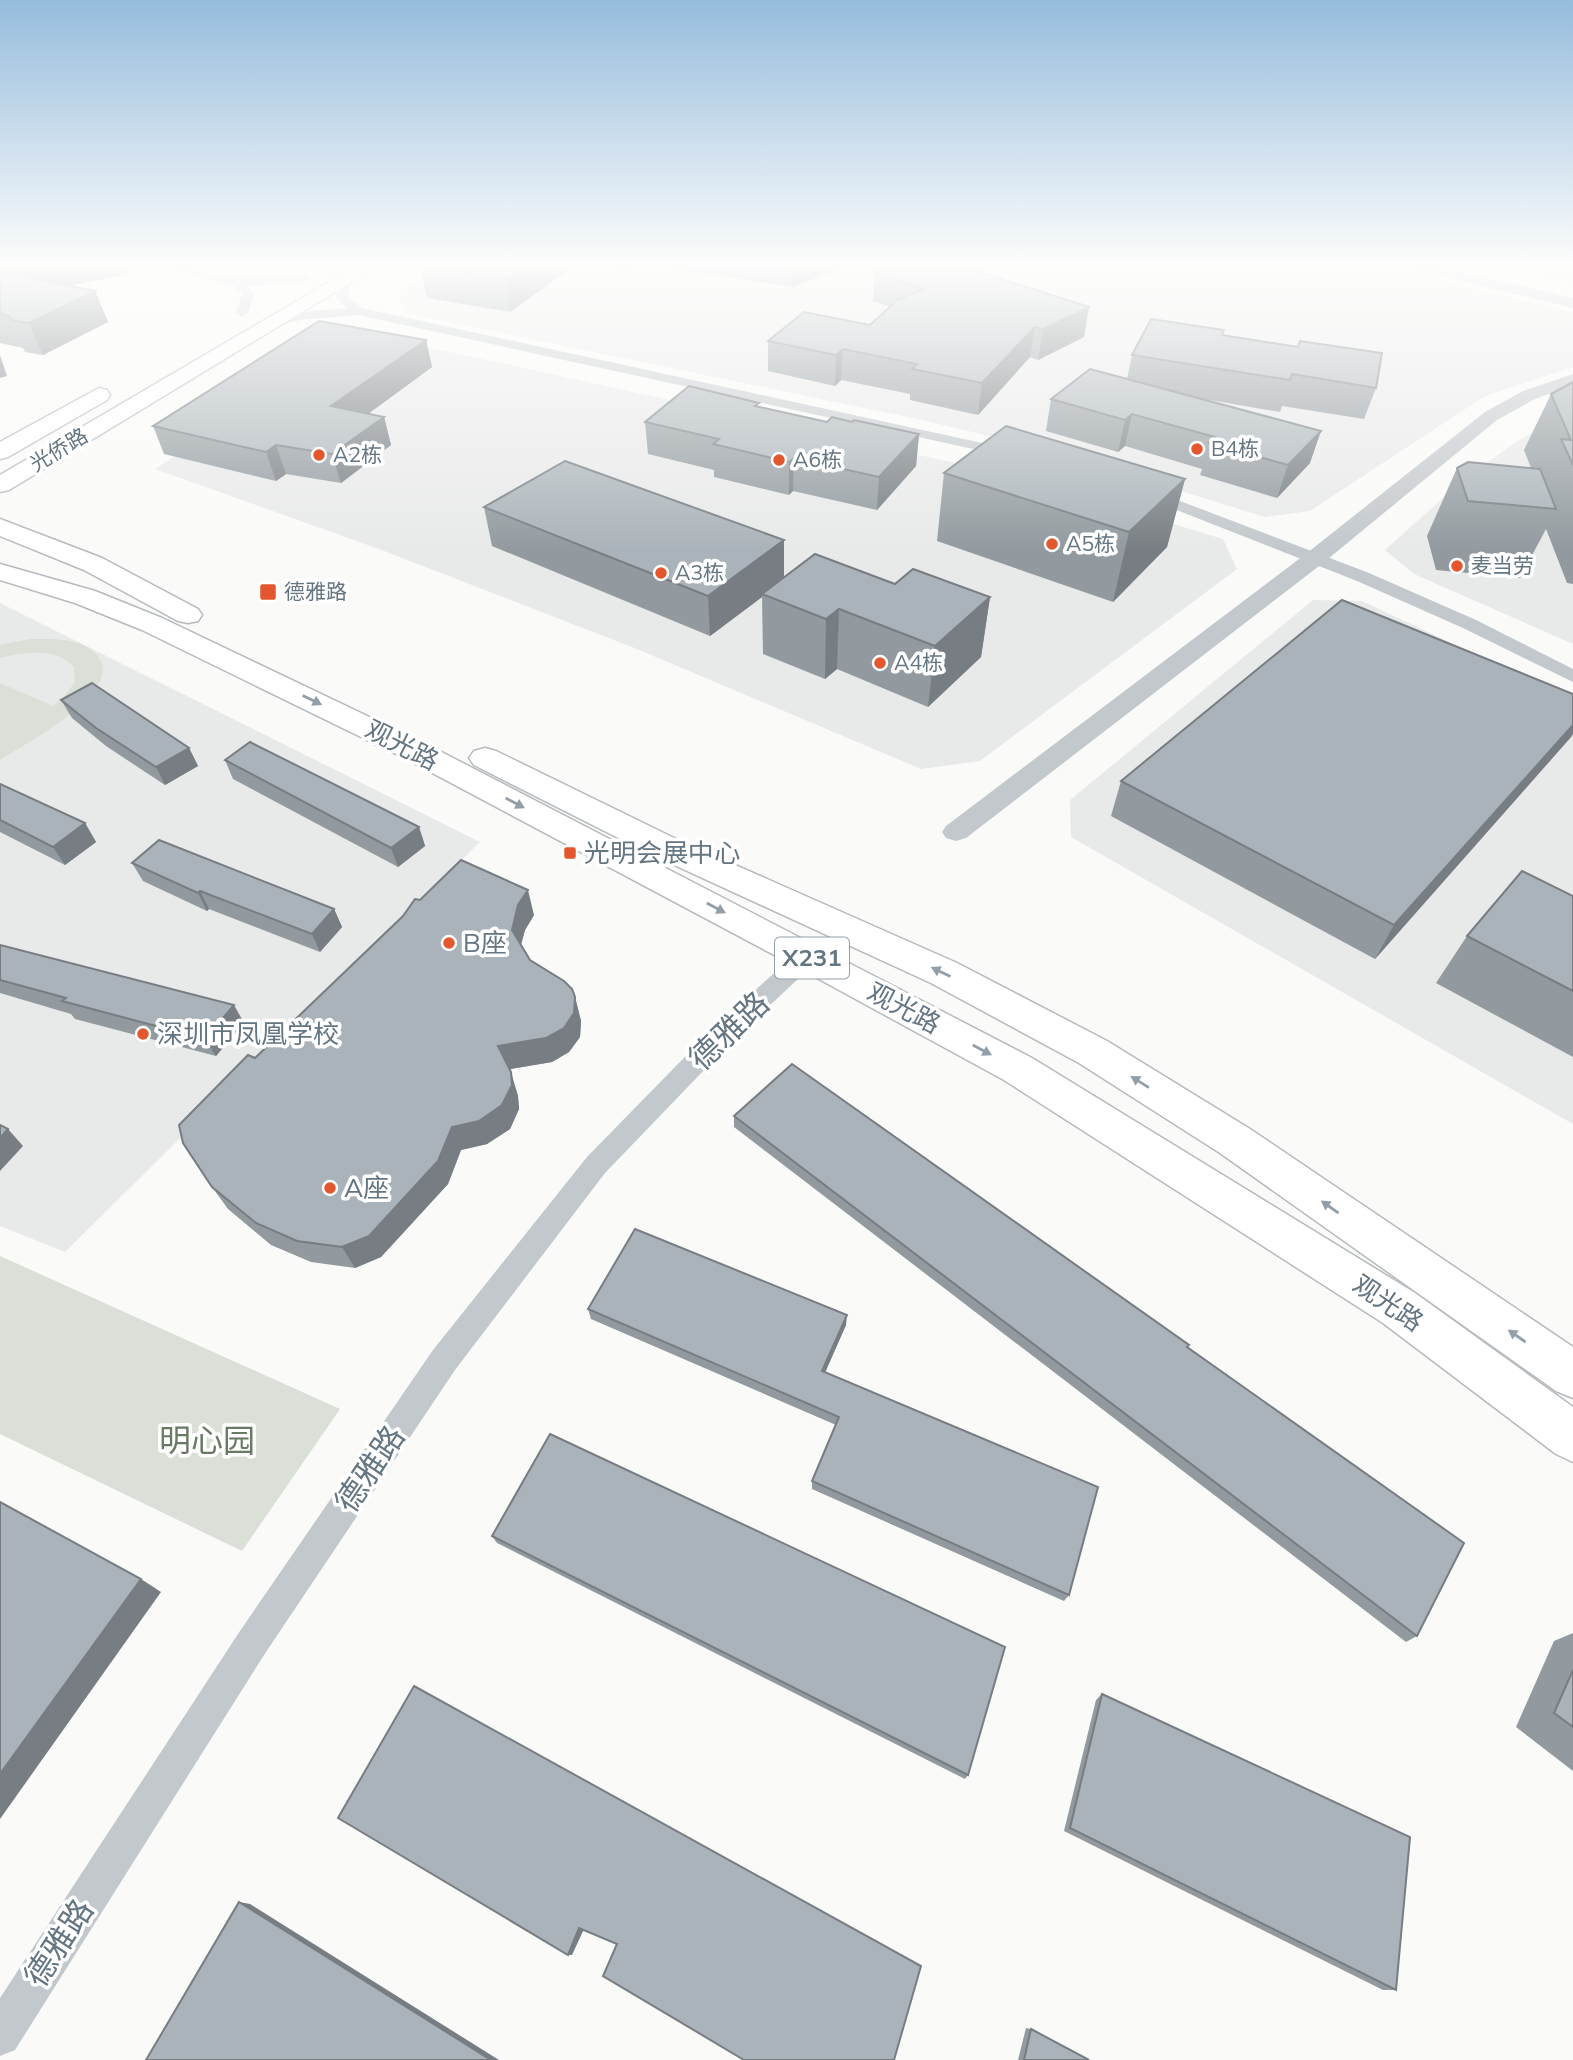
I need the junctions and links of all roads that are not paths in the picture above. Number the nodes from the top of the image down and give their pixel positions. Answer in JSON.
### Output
{"nodes":[{"id":1,"x":208,"y":360,"type":"edge"},
{"id":2,"x":582,"y":360,"type":"edge"},
{"id":3,"x":1573,"y":379,"type":"edge"},
{"id":4,"x":113,"y":388,"type":"dead end"},
{"id":5,"x":77,"y":408,"type":"junction"},
{"id":6,"x":0,"y":432,"type":"edge"},
{"id":7,"x":0,"y":452,"type":"edge"},
{"id":8,"x":1019,"y":456,"type":"edge"},
{"id":9,"x":0,"y":485,"type":"edge"},
{"id":10,"x":1132,"y":488,"type":"edge"},
{"id":11,"x":0,"y":527,"type":"edge"},
{"id":12,"x":0,"y":556,"type":"edge"},
{"id":13,"x":1315,"y":558,"type":"junction"},
{"id":14,"x":0,"y":572,"type":"edge"},
{"id":15,"x":164,"y":603,"type":"junction"},
{"id":16,"x":1573,"y":676,"type":"edge"},
{"id":17,"x":956,"y":832,"type":"dead end"},
{"id":18,"x":808,"y":956,"type":"junction"},
{"id":19,"x":1573,"y":1375,"type":"edge"},
{"id":20,"x":1573,"y":1437,"type":"edge"},
{"id":21,"x":0,"y":2035,"type":"edge"}],
"edges":[{"from":1,"to":9,"type":"main road","name":"光侨路"},
{"from":2,"to":8,"type":"street"},
{"from":3,"to":13,"type":"street"},
{"from":4,"to":5,"type":"main road","name":"光侨路"},
{"from":5,"to":6,"type":"main road"},
{"from":5,"to":7,"type":"main road","name":"光侨路"},
{"from":10,"to":13,"type":"street"},
{"from":11,"to":15,"type":"main road","name":"观光路","number":"X231"},
{"from":12,"to":15,"type":"main road"},
{"from":13,"to":16,"type":"street"},
{"from":13,"to":17,"type":"street"},
{"from":14,"to":18,"type":"main road","name":"观光路","number":"X231","one_way":true},
{"from":19,"to":15,"type":"main road","name":"观光路","number":"X231","one_way":true},
{"from":18,"to":20,"type":"main road","name":"观光路","number":"X231","one_way":true},
{"from":18,"to":21,"type":"street","name":"德雅路"}]}
